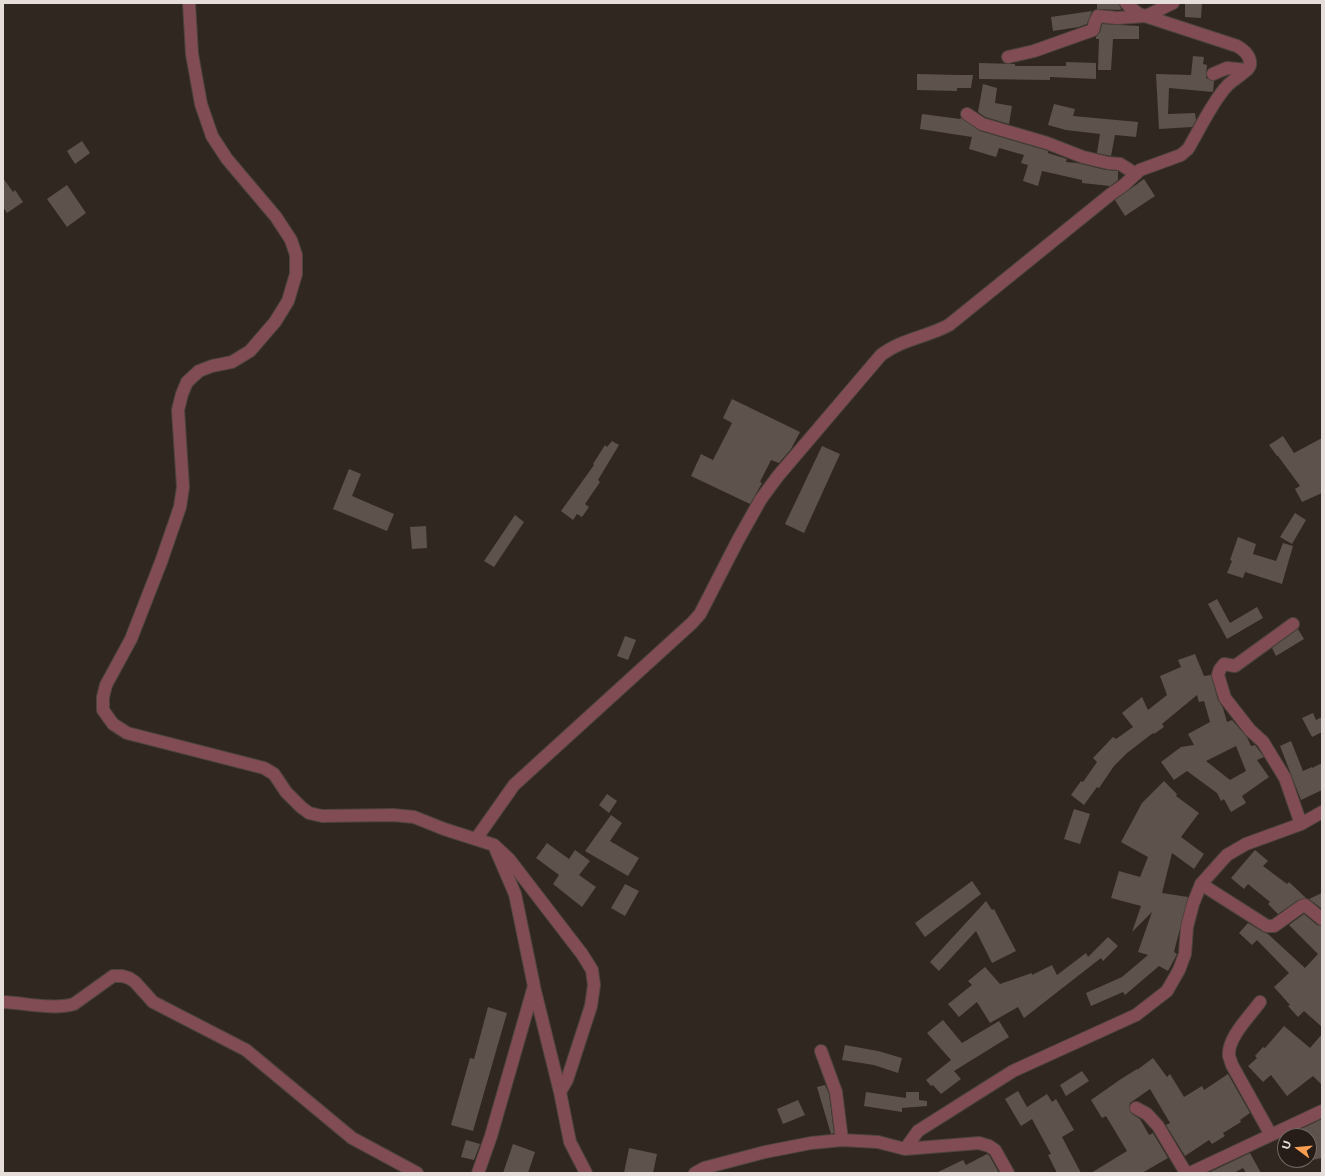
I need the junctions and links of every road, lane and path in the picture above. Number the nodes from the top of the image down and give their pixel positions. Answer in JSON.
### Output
{"nodes":[{"id":1,"x":189,"y":3,"type":"edge"},
{"id":2,"x":1126,"y":3,"type":"edge"},
{"id":3,"x":1173,"y":3,"type":"edge"},
{"id":4,"x":1146,"y":16,"type":"junction"},
{"id":5,"x":1008,"y":57,"type":"dead end"},
{"id":6,"x":1247,"y":70,"type":"junction"},
{"id":7,"x":1213,"y":74,"type":"dead end"},
{"id":8,"x":968,"y":114,"type":"dead end"},
{"id":9,"x":1136,"y":174,"type":"junction"},
{"id":10,"x":1293,"y":624,"type":"dead end"},
{"id":11,"x":1322,"y":812,"type":"edge"},
{"id":12,"x":1301,"y":824,"type":"junction"},
{"id":13,"x":476,"y":839,"type":"junction"},
{"id":14,"x":494,"y":845,"type":"junction"},
{"id":15,"x":1201,"y":884,"type":"junction"},
{"id":16,"x":1322,"y":919,"type":"edge"},
{"id":17,"x":534,"y":986,"type":"junction"},
{"id":18,"x":3,"y":1002,"type":"edge"},
{"id":19,"x":1260,"y":1002,"type":"dead end"},
{"id":20,"x":821,"y":1051,"type":"dead end"},
{"id":21,"x":560,"y":1092,"type":"junction"},
{"id":22,"x":1136,"y":1108,"type":"dead end"},
{"id":23,"x":1322,"y":1111,"type":"edge"},
{"id":24,"x":1271,"y":1135,"type":"junction"},
{"id":25,"x":842,"y":1140,"type":"junction"},
{"id":26,"x":905,"y":1149,"type":"junction"},
{"id":27,"x":417,"y":1173,"type":"edge"},
{"id":28,"x":478,"y":1173,"type":"edge"},
{"id":29,"x":586,"y":1173,"type":"edge"},
{"id":30,"x":695,"y":1173,"type":"edge"},
{"id":31,"x":1008,"y":1173,"type":"edge"},
{"id":32,"x":1186,"y":1173,"type":"edge"},
{"id":33,"x":1190,"y":1173,"type":"edge"}],
"edges":[{"from":1,"to":13,"type":"street"},
{"from":2,"to":4,"type":"street"},
{"from":3,"to":4,"type":"street"},
{"from":4,"to":5,"type":"street"},
{"from":4,"to":6,"type":"street"},
{"from":6,"to":7,"type":"street"},
{"from":6,"to":9,"type":"street"},
{"from":8,"to":9,"type":"street"},
{"from":9,"to":13,"type":"street"},
{"from":10,"to":12,"type":"street"},
{"from":11,"to":12,"type":"street"},
{"from":12,"to":15,"type":"street"},
{"from":13,"to":14,"type":"street"},
{"from":14,"to":17,"type":"street"},
{"from":14,"to":21,"type":"street"},
{"from":15,"to":16,"type":"street"},
{"from":15,"to":26,"type":"street"},
{"from":17,"to":21,"type":"street"},
{"from":17,"to":28,"type":"street"},
{"from":18,"to":27,"type":"street"},
{"from":19,"to":24,"type":"street"},
{"from":20,"to":25,"type":"street"},
{"from":21,"to":29,"type":"street"},
{"from":22,"to":32,"type":"street"},
{"from":23,"to":24,"type":"street"},
{"from":24,"to":33,"type":"street"},
{"from":25,"to":26,"type":"street"},
{"from":25,"to":30,"type":"street"},
{"from":26,"to":31,"type":"street"}]}
